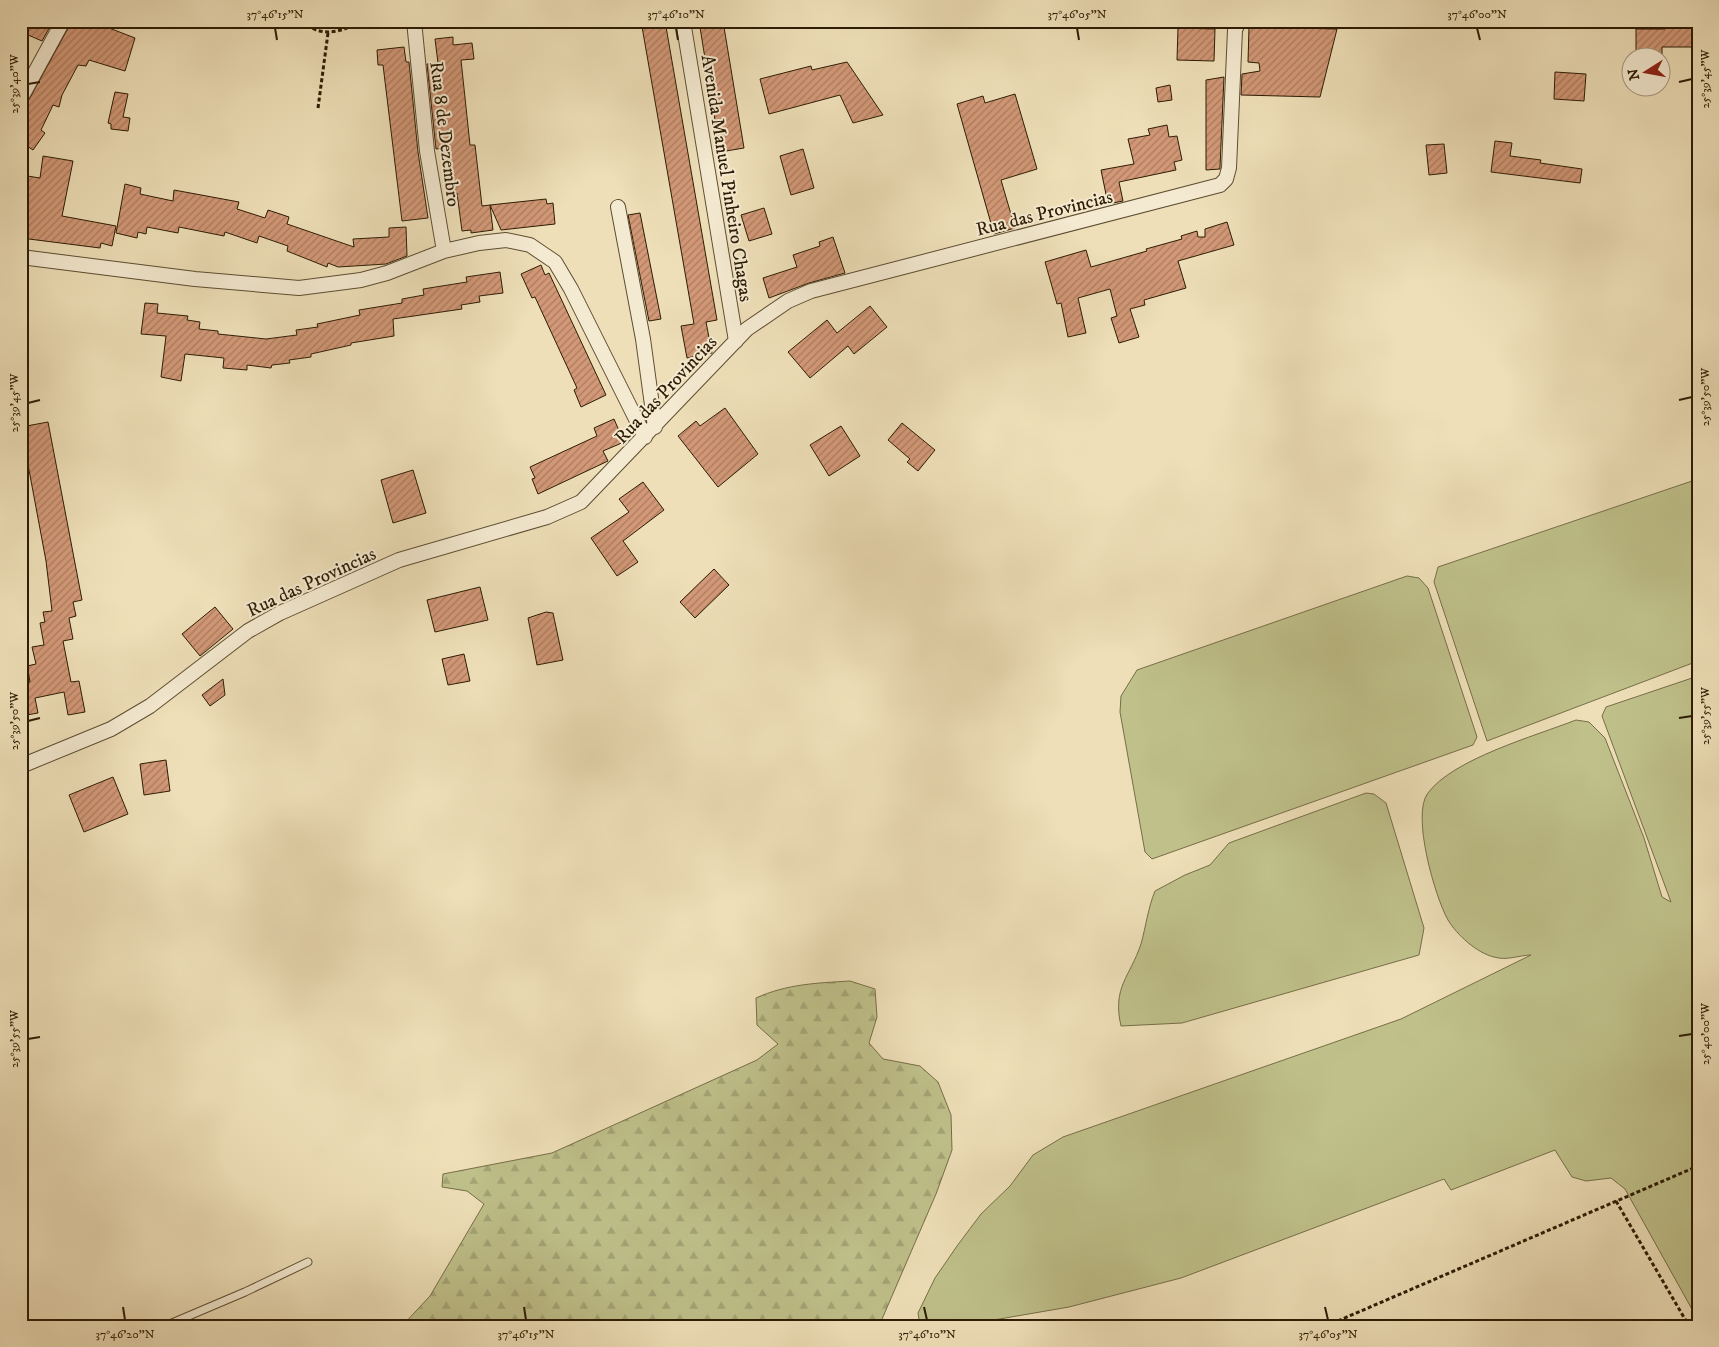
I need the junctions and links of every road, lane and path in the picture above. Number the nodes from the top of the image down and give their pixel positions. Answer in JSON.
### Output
{"nodes":[{"id":1,"x":62,"y":21,"type":"edge"},
{"id":2,"x":302,"y":21,"type":"edge"},
{"id":3,"x":362,"y":21,"type":"edge"},
{"id":4,"x":414,"y":21,"type":"edge"},
{"id":5,"x":683,"y":21,"type":"edge"},
{"id":6,"x":1239,"y":21,"type":"edge"},
{"id":7,"x":328,"y":33,"type":"junction"},
{"id":8,"x":21,"y":98,"type":"edge"},
{"id":9,"x":318,"y":108,"type":"dead end"},
{"id":10,"x":618,"y":207,"type":"dead end"},
{"id":11,"x":444,"y":251,"type":"junction"},
{"id":12,"x":21,"y":257,"type":"edge"},
{"id":13,"x":736,"y":341,"type":"junction"},
{"id":14,"x":655,"y":427,"type":"junction"},
{"id":15,"x":645,"y":437,"type":"junction"},
{"id":16,"x":21,"y":766,"type":"edge"},
{"id":17,"x":1698,"y":1166,"type":"edge"},
{"id":18,"x":1616,"y":1201,"type":"junction"},
{"id":19,"x":308,"y":1262,"type":"dead end"},
{"id":20,"x":165,"y":1326,"type":"edge"},
{"id":21,"x":1326,"y":1326,"type":"edge"},
{"id":22,"x":1689,"y":1326,"type":"edge"}],
"edges":[{"from":1,"to":8,"type":"street"},
{"from":2,"to":7,"type":"path"},
{"from":3,"to":7,"type":"path"},
{"from":4,"to":11,"type":"street","name":"Rua 8 de Dezembro"},
{"from":5,"to":13,"type":"street","name":"Avenida Manuel Pinheiro Chagas"},
{"from":6,"to":13,"type":"street","name":"Rua das Provincias"},
{"from":7,"to":9,"type":"path"},
{"from":10,"to":14,"type":"street"},
{"from":11,"to":12,"type":"street"},
{"from":11,"to":15,"type":"street"},
{"from":13,"to":14,"type":"street","name":"Rua das Provincias"},
{"from":14,"to":15,"type":"street","name":"Rua das Provincias"},
{"from":15,"to":16,"type":"street","name":"Rua das Provincias"},
{"from":17,"to":18,"type":"path"},
{"from":18,"to":21,"type":"path"},
{"from":18,"to":22,"type":"path"},
{"from":19,"to":20,"type":"lane"}]}
